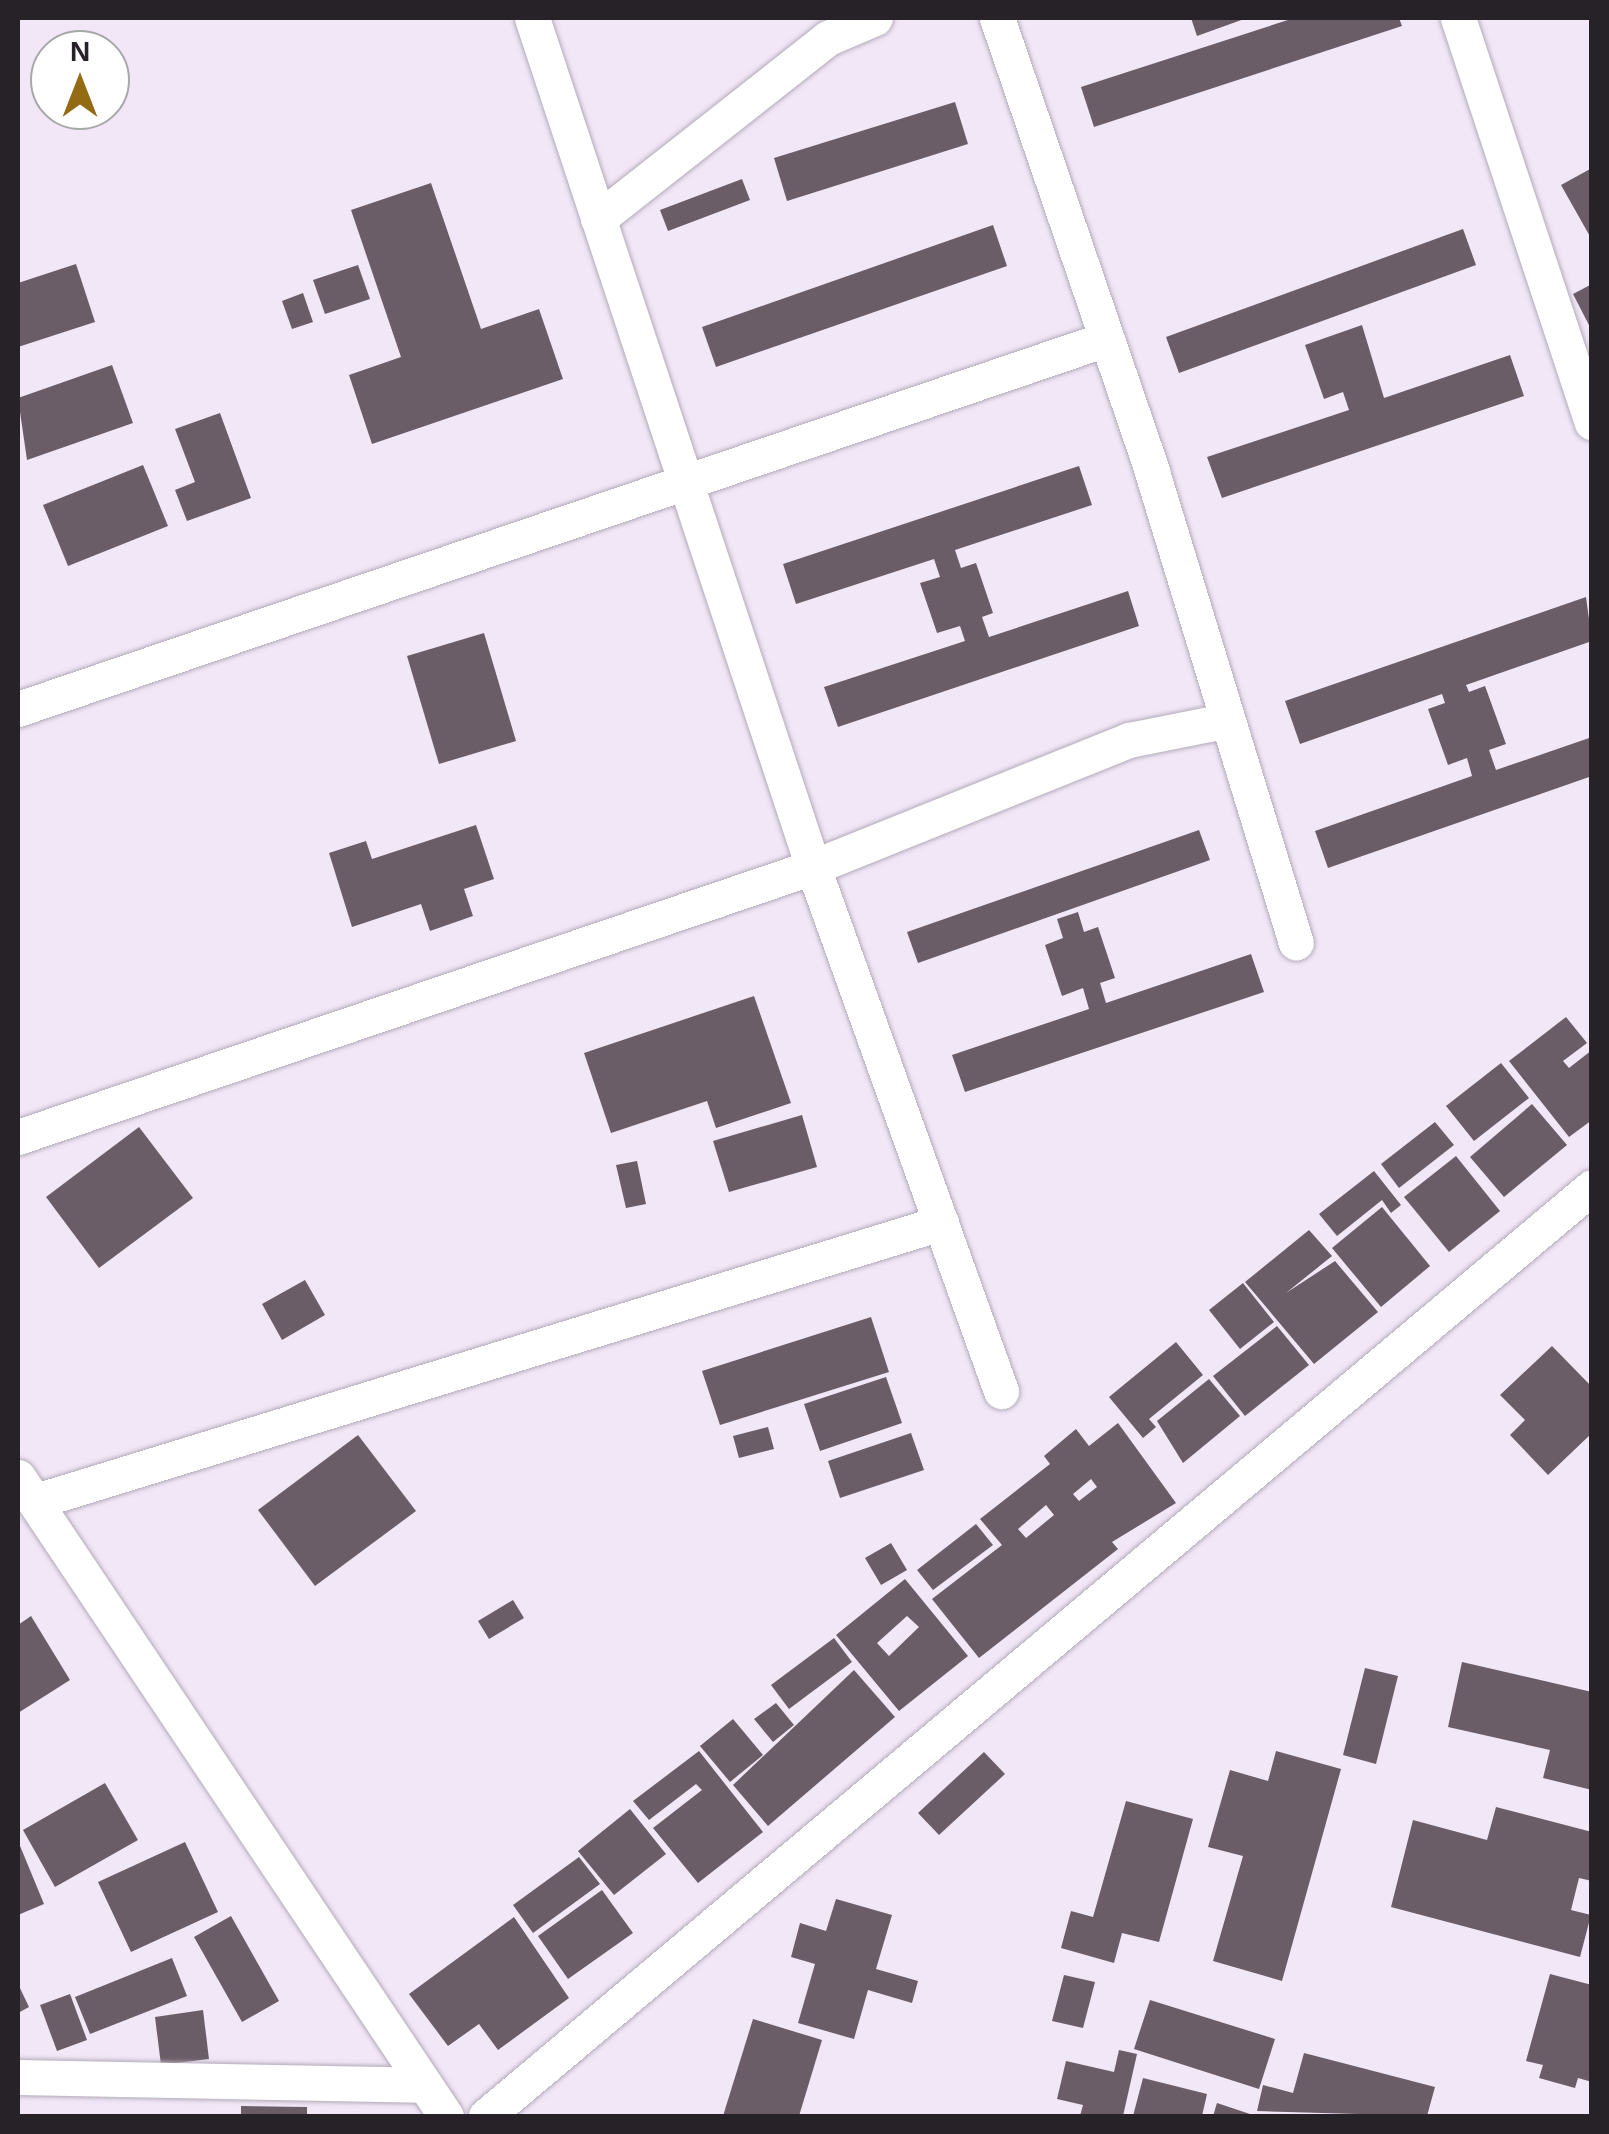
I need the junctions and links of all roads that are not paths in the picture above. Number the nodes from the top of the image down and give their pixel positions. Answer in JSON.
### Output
{"nodes":[{"id":1,"x":532,"y":18,"type":"edge"},
{"id":2,"x":875,"y":18,"type":"edge"},
{"id":3,"x":997,"y":18,"type":"edge"},
{"id":4,"x":1458,"y":18,"type":"edge"},
{"id":5,"x":598,"y":218,"type":"junction"},
{"id":6,"x":1106,"y":339,"type":"junction"},
{"id":7,"x":1592,"y":422,"type":"edge"},
{"id":8,"x":686,"y":484,"type":"junction"},
{"id":9,"x":18,"y":709,"type":"edge"},
{"id":10,"x":1224,"y":720,"type":"junction"},
{"id":11,"x":813,"y":867,"type":"junction"},
{"id":12,"x":1296,"y":942,"type":"dead end"},
{"id":13,"x":18,"y":1137,"type":"edge"},
{"id":14,"x":1592,"y":1186,"type":"edge"},
{"id":15,"x":940,"y":1223,"type":"junction"},
{"id":16,"x":1001,"y":1390,"type":"dead end"},
{"id":17,"x":27,"y":1489,"type":"edge"},
{"id":18,"x":18,"y":2077,"type":"edge"},
{"id":19,"x":422,"y":2085,"type":"junction"},
{"id":20,"x":446,"y":2116,"type":"edge"},
{"id":21,"x":486,"y":2116,"type":"edge"}],
"edges":[{"from":1,"to":5,"type":"street"},
{"from":2,"to":5,"type":"street"},
{"from":3,"to":6,"type":"street"},
{"from":4,"to":7,"type":"street"},
{"from":5,"to":8,"type":"street"},
{"from":6,"to":8,"type":"street"},
{"from":6,"to":10,"type":"street"},
{"from":8,"to":9,"type":"street"},
{"from":8,"to":11,"type":"street"},
{"from":10,"to":11,"type":"street"},
{"from":10,"to":12,"type":"street"},
{"from":11,"to":13,"type":"street"},
{"from":11,"to":15,"type":"street"},
{"from":14,"to":21,"type":"street"},
{"from":15,"to":16,"type":"street"},
{"from":15,"to":17,"type":"street"},
{"from":17,"to":19,"type":"street"},
{"from":18,"to":19,"type":"street"},
{"from":19,"to":20,"type":"street"}]}
